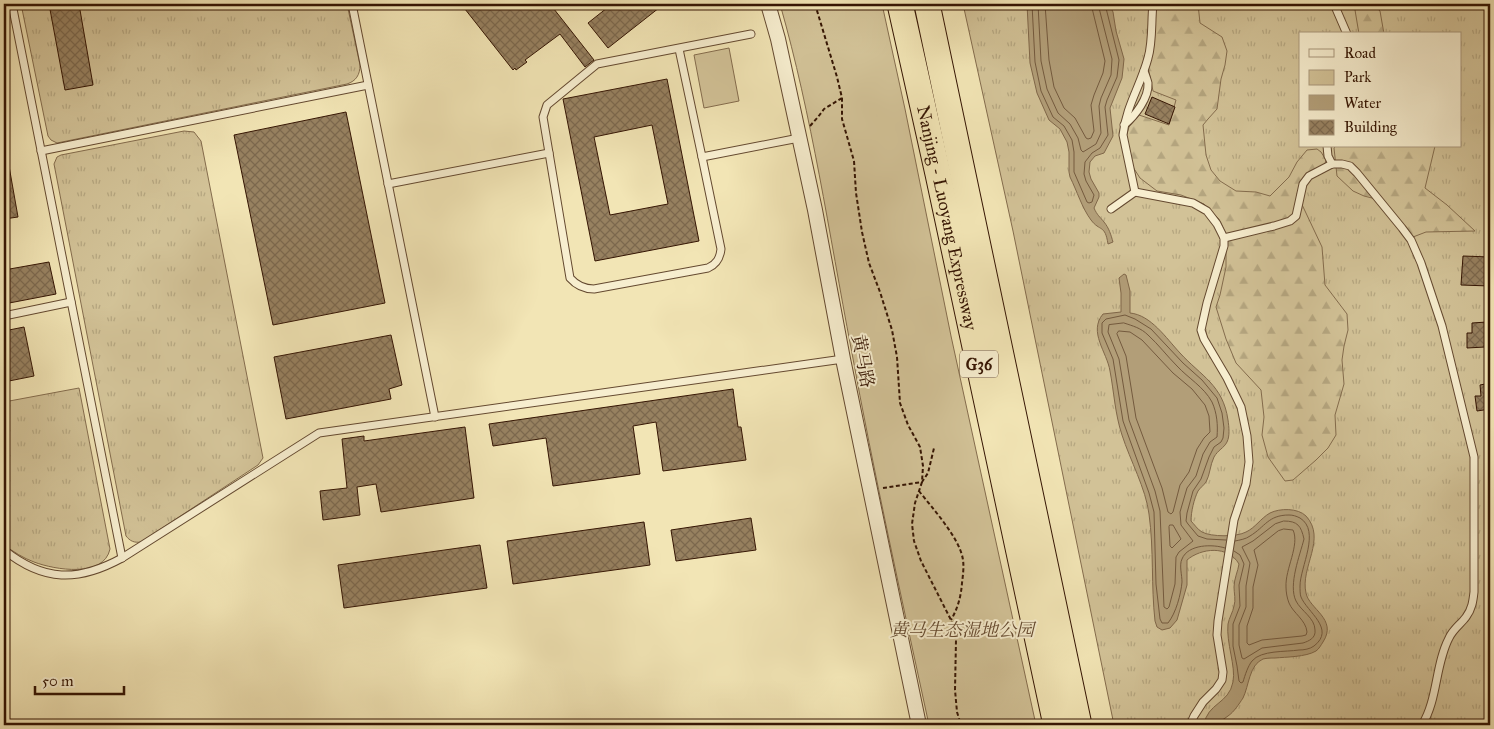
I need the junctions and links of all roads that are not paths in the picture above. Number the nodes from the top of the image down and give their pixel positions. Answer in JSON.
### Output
{"nodes":[{"id":1,"x":12,"y":4,"type":"edge"},
{"id":2,"x":352,"y":4,"type":"edge"},
{"id":3,"x":768,"y":4,"type":"edge"},
{"id":4,"x":900,"y":4,"type":"edge"},
{"id":5,"x":927,"y":4,"type":"edge"},
{"id":6,"x":1153,"y":4,"type":"edge"},
{"id":7,"x":1334,"y":4,"type":"edge"},
{"id":8,"x":1346,"y":32,"type":"edge"},
{"id":9,"x":751,"y":34,"type":"dead end"},
{"id":10,"x":679,"y":49,"type":"junction"},
{"id":11,"x":1144,"y":71,"type":"junction"},
{"id":12,"x":368,"y":85,"type":"junction"},
{"id":13,"x":1124,"y":126,"type":"junction"},
{"id":14,"x":798,"y":134,"type":"junction"},
{"id":15,"x":1327,"y":148,"type":"edge"},
{"id":16,"x":41,"y":151,"type":"junction"},
{"id":17,"x":549,"y":153,"type":"junction"},
{"id":18,"x":702,"y":158,"type":"junction"},
{"id":19,"x":1332,"y":164,"type":"junction"},
{"id":20,"x":388,"y":184,"type":"junction"},
{"id":21,"x":1135,"y":192,"type":"junction"},
{"id":22,"x":1111,"y":209,"type":"dead end"},
{"id":23,"x":1224,"y":238,"type":"junction"},
{"id":24,"x":71,"y":302,"type":"junction"},
{"id":25,"x":4,"y":316,"type":"edge"},
{"id":26,"x":843,"y":359,"type":"junction"},
{"id":27,"x":435,"y":416,"type":"junction"},
{"id":28,"x":4,"y":550,"type":"edge"},
{"id":29,"x":122,"y":558,"type":"junction"},
{"id":30,"x":919,"y":725,"type":"edge"},
{"id":31,"x":1056,"y":725,"type":"edge"},
{"id":32,"x":1079,"y":725,"type":"edge"},
{"id":33,"x":1190,"y":725,"type":"edge"},
{"id":34,"x":1422,"y":725,"type":"edge"}],
"edges":[{"from":1,"to":16,"type":"lane"},
{"from":2,"to":12,"type":"lane"},
{"from":3,"to":14,"type":"street","name":"黄马路"},
{"from":4,"to":31,"type":"highway","name":"Nanjing - Luoyang Expressway","number":"G36"},
{"from":5,"to":32,"type":"highway","name":"Nanjing - Luoyang Expressway","number":"G36"},
{"from":6,"to":11,"type":"lane"},
{"from":7,"to":8,"type":"lane"},
{"from":9,"to":10,"type":"lane"},
{"from":10,"to":17,"type":"lane"},
{"from":10,"to":18,"type":"lane"},
{"from":11,"to":13,"type":"lane"},
{"from":11,"to":13,"type":"lane"},
{"from":12,"to":16,"type":"lane"},
{"from":12,"to":20,"type":"lane"},
{"from":13,"to":21,"type":"lane"},
{"from":14,"to":18,"type":"lane"},
{"from":14,"to":26,"type":"street","name":"黄马路"},
{"from":15,"to":19,"type":"lane"},
{"from":16,"to":24,"type":"lane"},
{"from":17,"to":18,"type":"lane"},
{"from":17,"to":20,"type":"lane"},
{"from":19,"to":23,"type":"lane"},
{"from":19,"to":34,"type":"lane"},
{"from":20,"to":27,"type":"lane"},
{"from":21,"to":22,"type":"lane"},
{"from":21,"to":23,"type":"lane"},
{"from":23,"to":33,"type":"lane"},
{"from":24,"to":25,"type":"lane"},
{"from":24,"to":29,"type":"lane"},
{"from":26,"to":27,"type":"lane"},
{"from":26,"to":30,"type":"street","name":"黄马路"},
{"from":27,"to":29,"type":"lane"},
{"from":28,"to":29,"type":"lane"}]}
